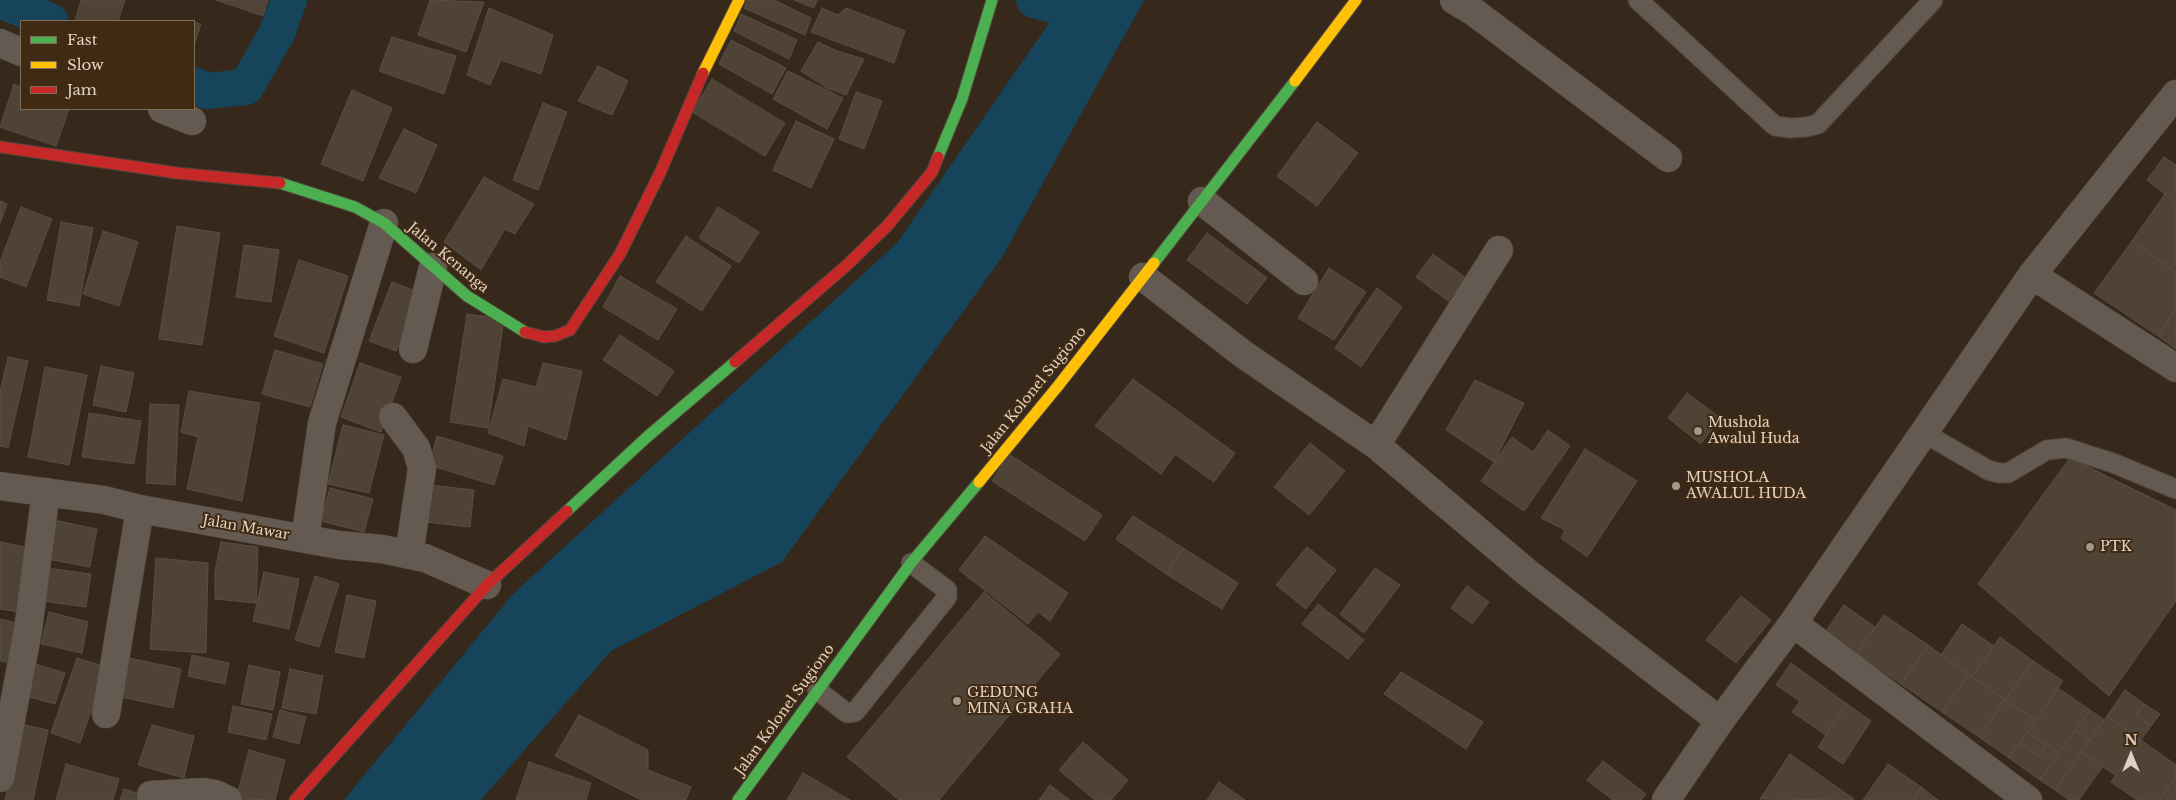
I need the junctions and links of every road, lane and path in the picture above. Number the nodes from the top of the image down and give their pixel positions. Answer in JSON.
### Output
{"nodes":[{"id":1,"x":739,"y":0,"type":"edge"},
{"id":2,"x":992,"y":0,"type":"edge"},
{"id":3,"x":1356,"y":0,"type":"edge"},
{"id":4,"x":1454,"y":0,"type":"edge"},
{"id":5,"x":1638,"y":0,"type":"edge"},
{"id":6,"x":1933,"y":0,"type":"edge"},
{"id":7,"x":0,"y":43,"type":"edge"},
{"id":8,"x":20,"y":52,"type":"edge"},
{"id":9,"x":2176,"y":94,"type":"edge"},
{"id":10,"x":164,"y":110,"type":"edge"},
{"id":11,"x":192,"y":121,"type":"dead end"},
{"id":12,"x":0,"y":147,"type":"edge"},
{"id":13,"x":1668,"y":158,"type":"dead end"},
{"id":14,"x":1202,"y":201,"type":"junction"},
{"id":15,"x":384,"y":223,"type":"junction"},
{"id":16,"x":1499,"y":250,"type":"dead end"},
{"id":17,"x":433,"y":267,"type":"junction"},
{"id":18,"x":2032,"y":275,"type":"junction"},
{"id":19,"x":1142,"y":277,"type":"junction"},
{"id":20,"x":1304,"y":281,"type":"dead end"},
{"id":21,"x":413,"y":350,"type":"dead end"},
{"id":22,"x":2176,"y":368,"type":"edge"},
{"id":23,"x":393,"y":417,"type":"dead end"},
{"id":24,"x":1924,"y":433,"type":"junction"},
{"id":25,"x":1376,"y":445,"type":"junction"},
{"id":26,"x":0,"y":486,"type":"edge"},
{"id":27,"x":2176,"y":489,"type":"edge"},
{"id":28,"x":46,"y":492,"type":"junction"},
{"id":29,"x":140,"y":509,"type":"junction"},
{"id":30,"x":304,"y":539,"type":"junction"},
{"id":31,"x":409,"y":555,"type":"junction"},
{"id":32,"x":911,"y":563,"type":"junction"},
{"id":33,"x":487,"y":585,"type":"junction"},
{"id":34,"x":1793,"y":623,"type":"junction"},
{"id":35,"x":817,"y":690,"type":"junction"},
{"id":36,"x":106,"y":714,"type":"dead end"},
{"id":37,"x":1720,"y":721,"type":"junction"},
{"id":38,"x":0,"y":778,"type":"edge"},
{"id":39,"x":151,"y":795,"type":"dead end"},
{"id":40,"x":228,"y":800,"type":"edge"},
{"id":41,"x":295,"y":800,"type":"edge"},
{"id":42,"x":738,"y":800,"type":"edge"},
{"id":43,"x":1666,"y":800,"type":"edge"},
{"id":44,"x":2028,"y":800,"type":"edge"}],
"edges":[{"from":1,"to":17,"type":"street","name":"Jalan Kenanga"},
{"from":2,"to":33,"type":"street"},
{"from":3,"to":14,"type":"street","name":"Jalan Kolonel Sugiono"},
{"from":4,"to":13,"type":"street"},
{"from":5,"to":6,"type":"lane"},
{"from":7,"to":8,"type":"street"},
{"from":9,"to":18,"type":"street"},
{"from":10,"to":11,"type":"street"},
{"from":12,"to":15,"type":"street","name":"Jalan Kenanga"},
{"from":14,"to":19,"type":"street","name":"Jalan Kolonel Sugiono"},
{"from":14,"to":20,"type":"street"},
{"from":15,"to":17,"type":"street","name":"Jalan Kenanga"},
{"from":15,"to":30,"type":"street"},
{"from":16,"to":25,"type":"street"},
{"from":17,"to":21,"type":"street"},
{"from":18,"to":22,"type":"street"},
{"from":18,"to":24,"type":"street"},
{"from":19,"to":25,"type":"street"},
{"from":19,"to":32,"type":"street","name":"Jalan Kolonel Sugiono"},
{"from":23,"to":31,"type":"street"},
{"from":24,"to":27,"type":"lane"},
{"from":24,"to":34,"type":"street"},
{"from":25,"to":37,"type":"street"},
{"from":26,"to":28,"type":"street","name":"Jalan Mawar"},
{"from":28,"to":29,"type":"street","name":"Jalan Mawar"},
{"from":28,"to":38,"type":"street"},
{"from":29,"to":30,"type":"street","name":"Jalan Mawar"},
{"from":29,"to":36,"type":"street"},
{"from":30,"to":31,"type":"street","name":"Jalan Mawar"},
{"from":31,"to":33,"type":"street","name":"Jalan Mawar"},
{"from":32,"to":35,"type":"street","name":"Jalan Kolonel Sugiono"},
{"from":32,"to":35,"type":"lane"},
{"from":33,"to":41,"type":"street"},
{"from":34,"to":37,"type":"street"},
{"from":34,"to":44,"type":"street"},
{"from":35,"to":42,"type":"street","name":"Jalan Kolonel Sugiono"},
{"from":37,"to":43,"type":"street"},
{"from":39,"to":40,"type":"street"}]}
